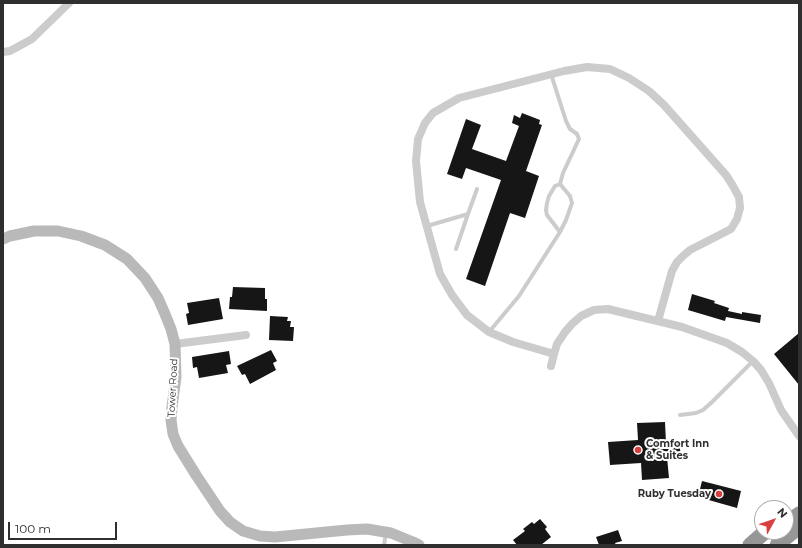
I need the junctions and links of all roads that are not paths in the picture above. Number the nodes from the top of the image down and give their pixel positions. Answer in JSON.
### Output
{"nodes":[{"id":1,"x":69,"y":3,"type":"edge"},
{"id":2,"x":3,"y":52,"type":"edge"},
{"id":3,"x":551,"y":74,"type":"junction"},
{"id":4,"x":560,"y":184,"type":"junction"},
{"id":5,"x":477,"y":189,"type":"dead end"},
{"id":6,"x":468,"y":214,"type":"junction"},
{"id":7,"x":427,"y":226,"type":"junction"},
{"id":8,"x":560,"y":232,"type":"junction"},
{"id":9,"x":3,"y":239,"type":"edge"},
{"id":10,"x":456,"y":250,"type":"dead end"},
{"id":11,"x":658,"y":321,"type":"junction"},
{"id":12,"x":489,"y":332,"type":"junction"},
{"id":13,"x":246,"y":335,"type":"dead end"},
{"id":14,"x":175,"y":344,"type":"junction"},
{"id":15,"x":554,"y":354,"type":"junction"},
{"id":16,"x":754,"y":361,"type":"junction"},
{"id":17,"x":551,"y":366,"type":"dead end"},
{"id":18,"x":680,"y":416,"type":"dead end"},
{"id":19,"x":799,"y":436,"type":"edge"},
{"id":20,"x":799,"y":527,"type":"edge"},
{"id":21,"x":386,"y":532,"type":"junction"},
{"id":22,"x":384,"y":545,"type":"edge"},
{"id":23,"x":419,"y":545,"type":"edge"},
{"id":24,"x":777,"y":545,"type":"edge"}],
"edges":[{"from":1,"to":2,"type":"street"},
{"from":3,"to":4,"type":"lane"},
{"from":3,"to":7,"type":"street"},
{"from":3,"to":11,"type":"street"},
{"from":4,"to":8,"type":"lane"},
{"from":4,"to":8,"type":"lane"},
{"from":5,"to":6,"type":"lane"},
{"from":6,"to":7,"type":"lane"},
{"from":6,"to":10,"type":"lane"},
{"from":7,"to":12,"type":"street"},
{"from":8,"to":12,"type":"lane"},
{"from":9,"to":14,"type":"street","name":"Tower Road"},
{"from":11,"to":15,"type":"street"},
{"from":11,"to":16,"type":"street"},
{"from":12,"to":15,"type":"street"},
{"from":13,"to":14,"type":"street"},
{"from":14,"to":21,"type":"street","name":"Tower Road"},
{"from":15,"to":17,"type":"street"},
{"from":16,"to":18,"type":"lane"},
{"from":16,"to":19,"type":"street"},
{"from":20,"to":24,"type":"highway"},
{"from":21,"to":22,"type":"lane"},
{"from":21,"to":23,"type":"street","name":"Tower Road"}]}
